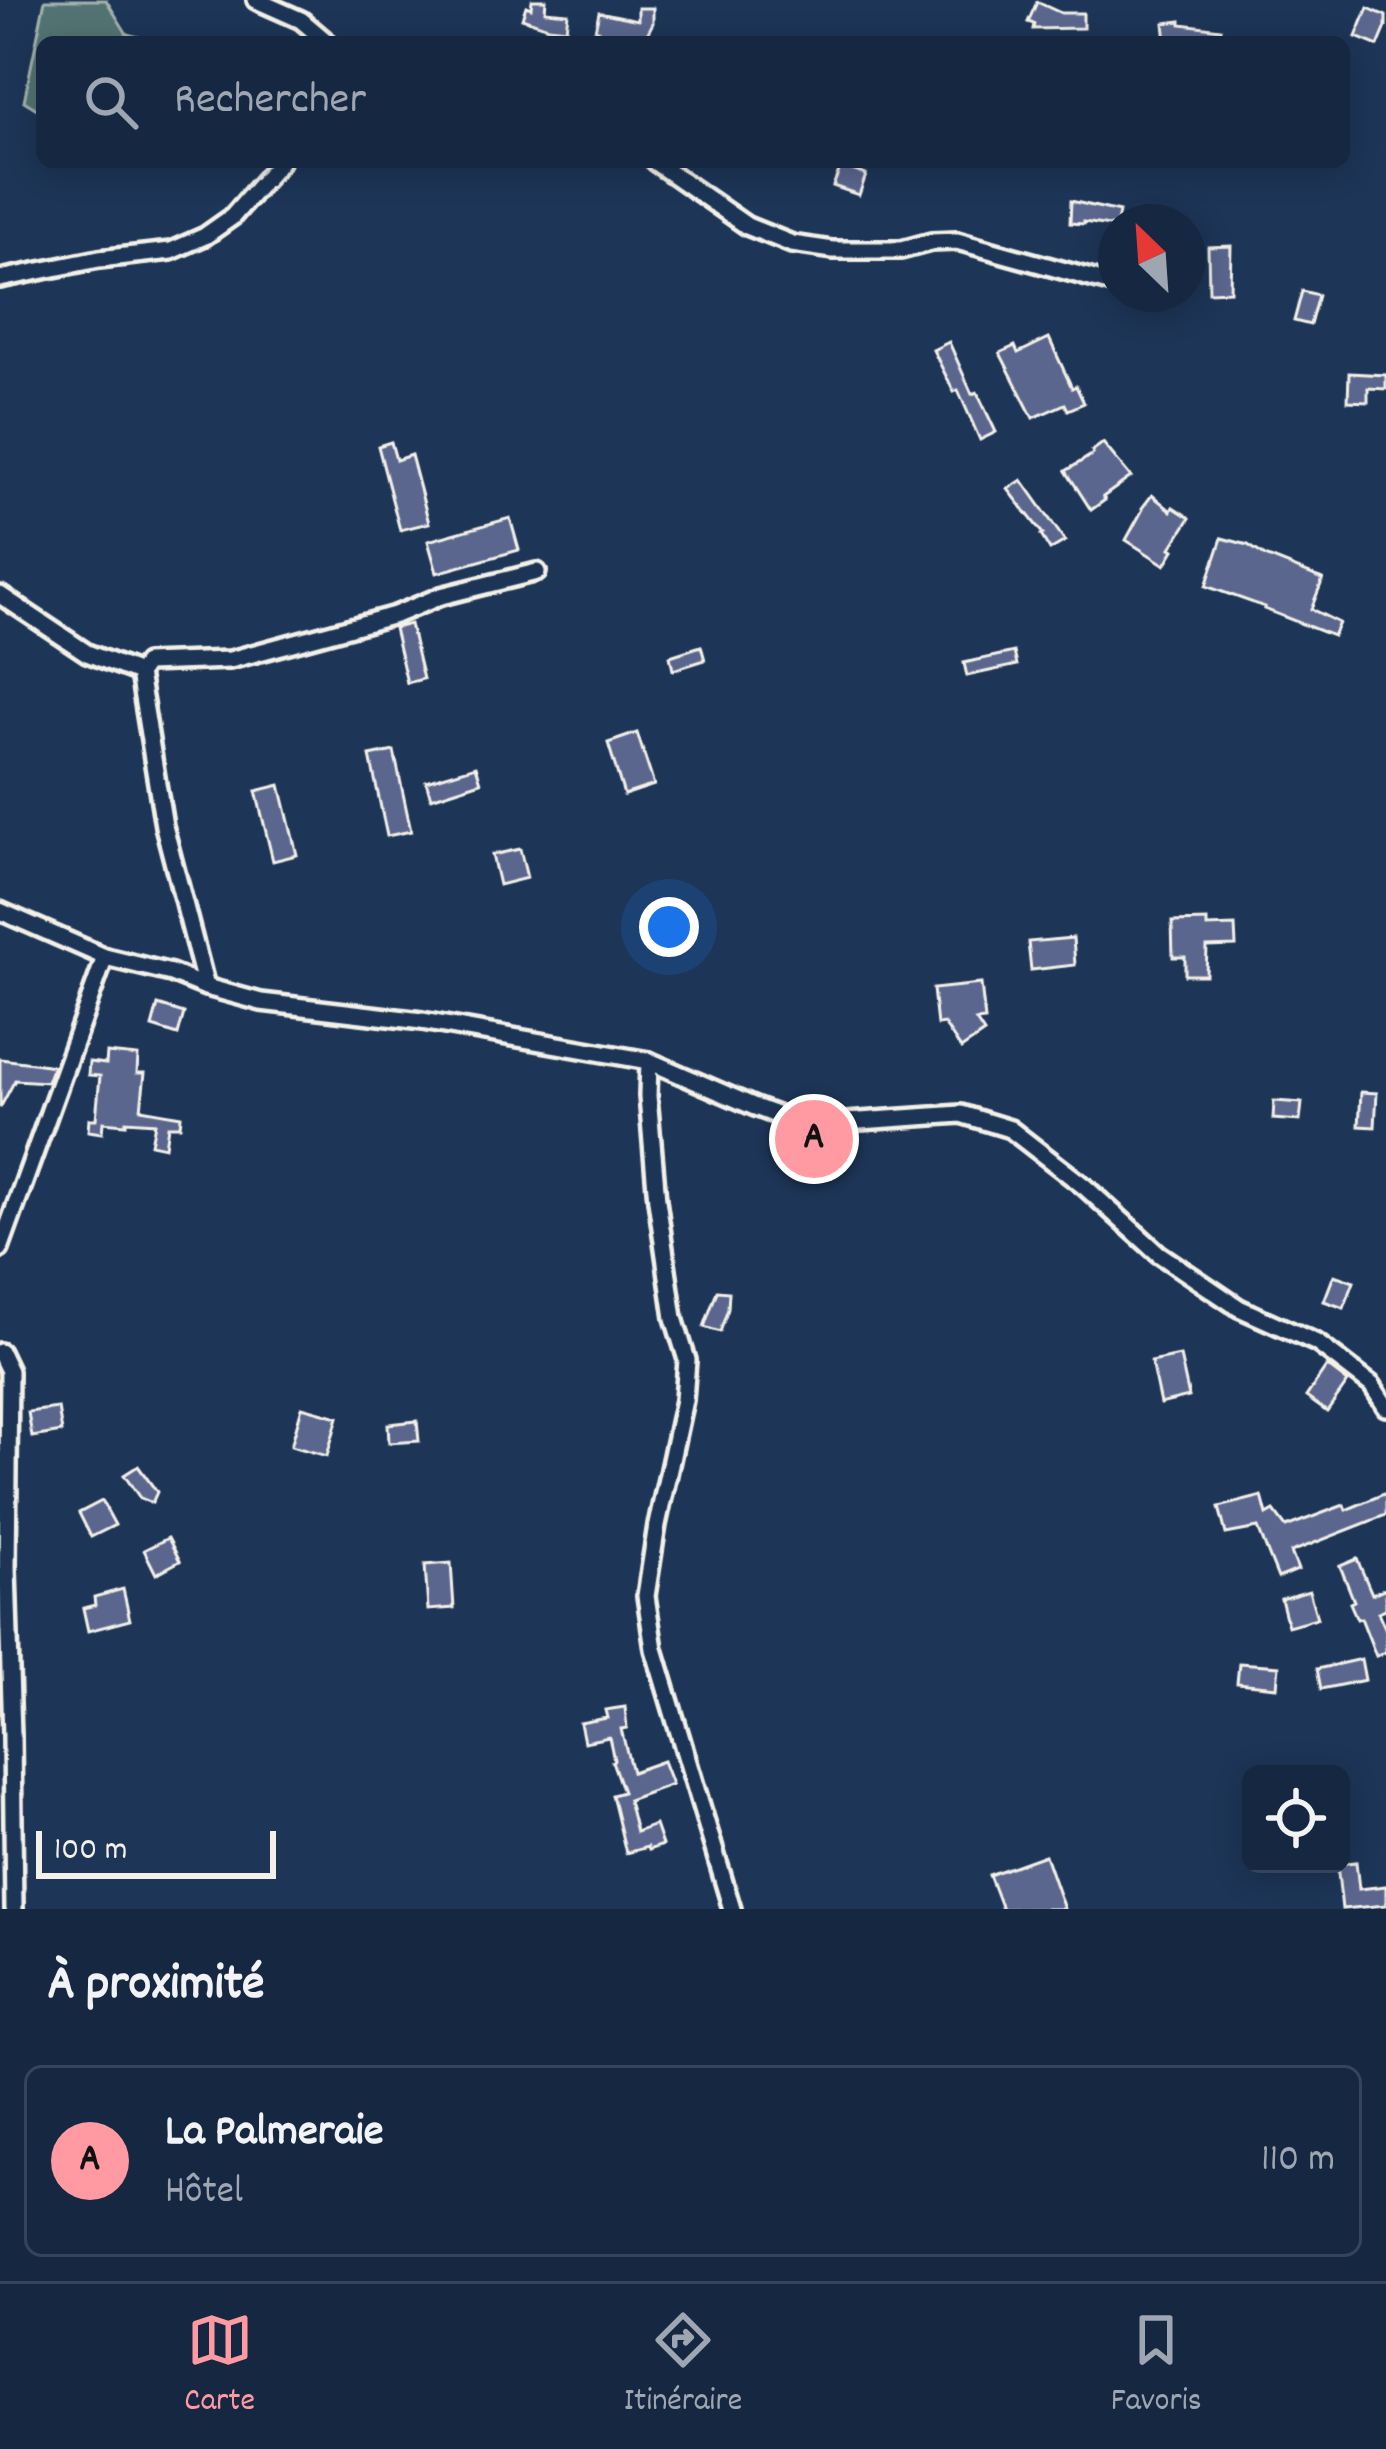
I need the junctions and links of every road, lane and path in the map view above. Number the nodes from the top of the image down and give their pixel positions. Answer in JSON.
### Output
{"nodes":[{"id":1,"x":256,"y":0,"type":"edge"},
{"id":2,"x":320,"y":36,"type":"edge"},
{"id":3,"x":275,"y":168,"type":"edge"},
{"id":4,"x":664,"y":168,"type":"edge"},
{"id":5,"x":0,"y":279,"type":"edge"},
{"id":6,"x":1098,"y":280,"type":"edge"},
{"id":7,"x":537,"y":572,"type":"dead end"},
{"id":8,"x":0,"y":596,"type":"edge"},
{"id":9,"x":139,"y":674,"type":"junction"},
{"id":10,"x":0,"y":911,"type":"edge"},
{"id":11,"x":105,"y":957,"type":"junction"},
{"id":12,"x":206,"y":987,"type":"junction"},
{"id":13,"x":649,"y":1061,"type":"junction"},
{"id":14,"x":0,"y":1249,"type":"edge"},
{"id":15,"x":0,"y":1352,"type":"edge"},
{"id":16,"x":1386,"y":1407,"type":"edge"},
{"id":17,"x":3,"y":1570,"type":"edge"},
{"id":18,"x":14,"y":1909,"type":"edge"},
{"id":19,"x":732,"y":1909,"type":"edge"}],
"edges":[{"from":1,"to":2,"type":"street"},
{"from":3,"to":5,"type":"street"},
{"from":4,"to":6,"type":"street"},
{"from":7,"to":9,"type":"street"},
{"from":8,"to":9,"type":"street"},
{"from":9,"to":12,"type":"street"},
{"from":10,"to":11,"type":"street"},
{"from":11,"to":12,"type":"street"},
{"from":11,"to":14,"type":"street"},
{"from":12,"to":13,"type":"street"},
{"from":13,"to":16,"type":"street"},
{"from":13,"to":19,"type":"street"},
{"from":15,"to":17,"type":"street"},
{"from":17,"to":18,"type":"street"}]}
